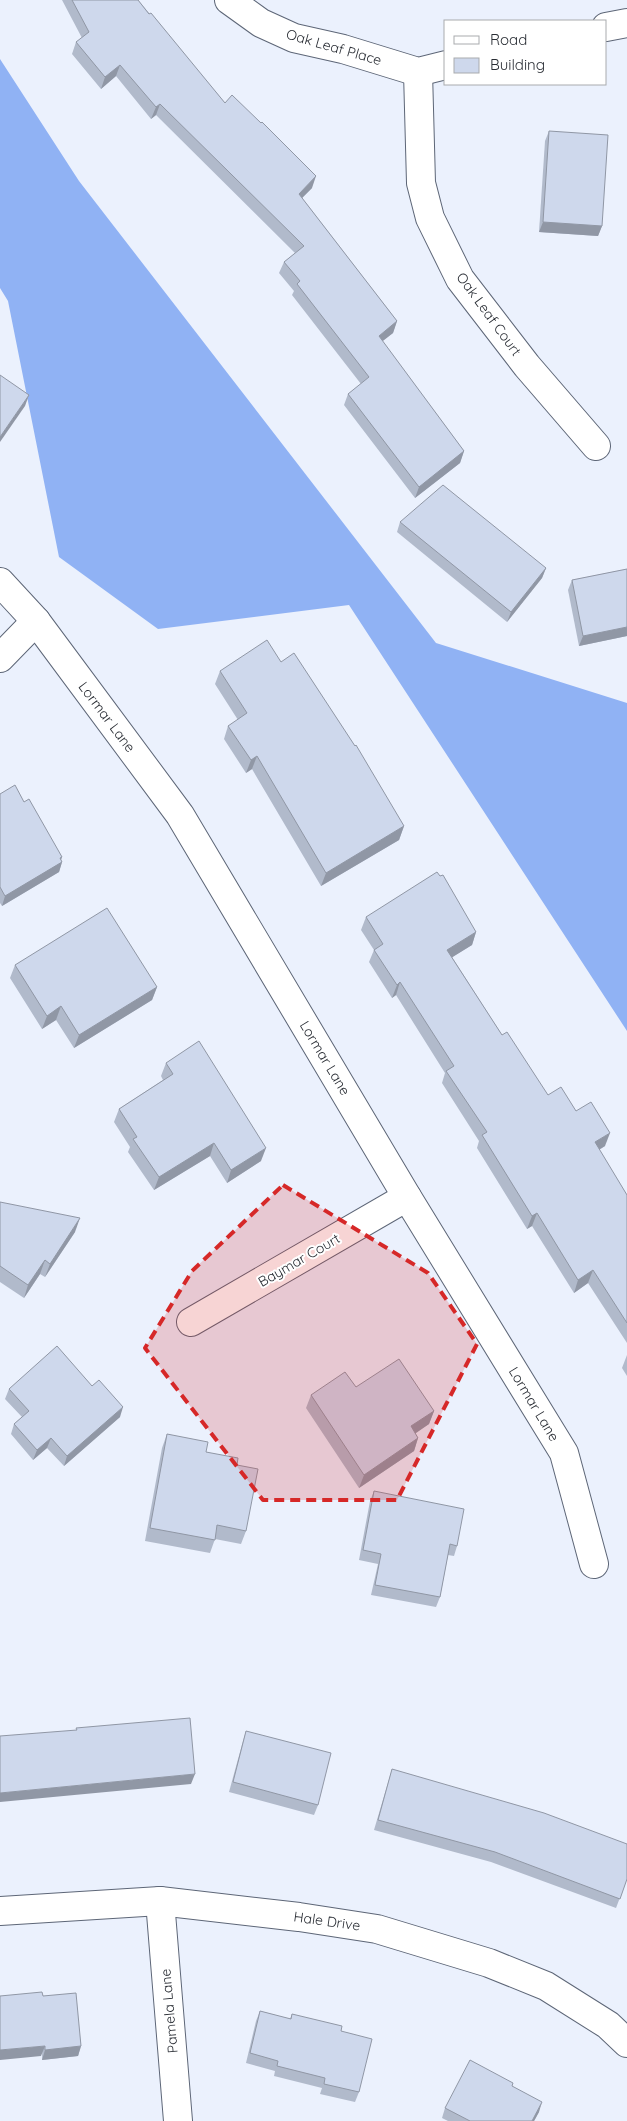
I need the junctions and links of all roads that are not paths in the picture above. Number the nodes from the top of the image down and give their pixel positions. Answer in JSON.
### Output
{"nodes":[{"id":1,"x":229,"y":0,"type":"edge"},
{"id":2,"x":627,"y":23,"type":"edge"},
{"id":3,"x":607,"y":27,"type":"edge"},
{"id":4,"x":444,"y":66,"type":"edge"},
{"id":5,"x":418,"y":72,"type":"junction"},
{"id":6,"x":596,"y":446,"type":"dead end"},
{"id":7,"x":0,"y":582,"type":"edge"},
{"id":8,"x":36,"y":622,"type":"junction"},
{"id":9,"x":0,"y":658,"type":"edge"},
{"id":10,"x":408,"y":1197,"type":"junction"},
{"id":11,"x":191,"y":1322,"type":"dead end"},
{"id":12,"x":594,"y":1564,"type":"dead end"},
{"id":13,"x":160,"y":1901,"type":"junction"},
{"id":14,"x":0,"y":1911,"type":"edge"},
{"id":15,"x":627,"y":2043,"type":"edge"},
{"id":16,"x":178,"y":2121,"type":"edge"}],
"edges":[{"from":1,"to":5,"type":"street","name":"Oak Leaf Place"},
{"from":2,"to":3,"type":"street"},
{"from":4,"to":5,"type":"street"},
{"from":5,"to":6,"type":"street","name":"Oak Leaf Court"},
{"from":7,"to":8,"type":"street","name":"Lormar Lane"},
{"from":8,"to":9,"type":"street"},
{"from":8,"to":10,"type":"street","name":"Lormar Lane"},
{"from":10,"to":11,"type":"street","name":"Baymar Court"},
{"from":10,"to":12,"type":"street","name":"Lormar Lane"},
{"from":13,"to":14,"type":"street","name":"Hale Drive"},
{"from":13,"to":15,"type":"street","name":"Hale Drive"},
{"from":13,"to":16,"type":"street","name":"Pamela Lane"}]}
